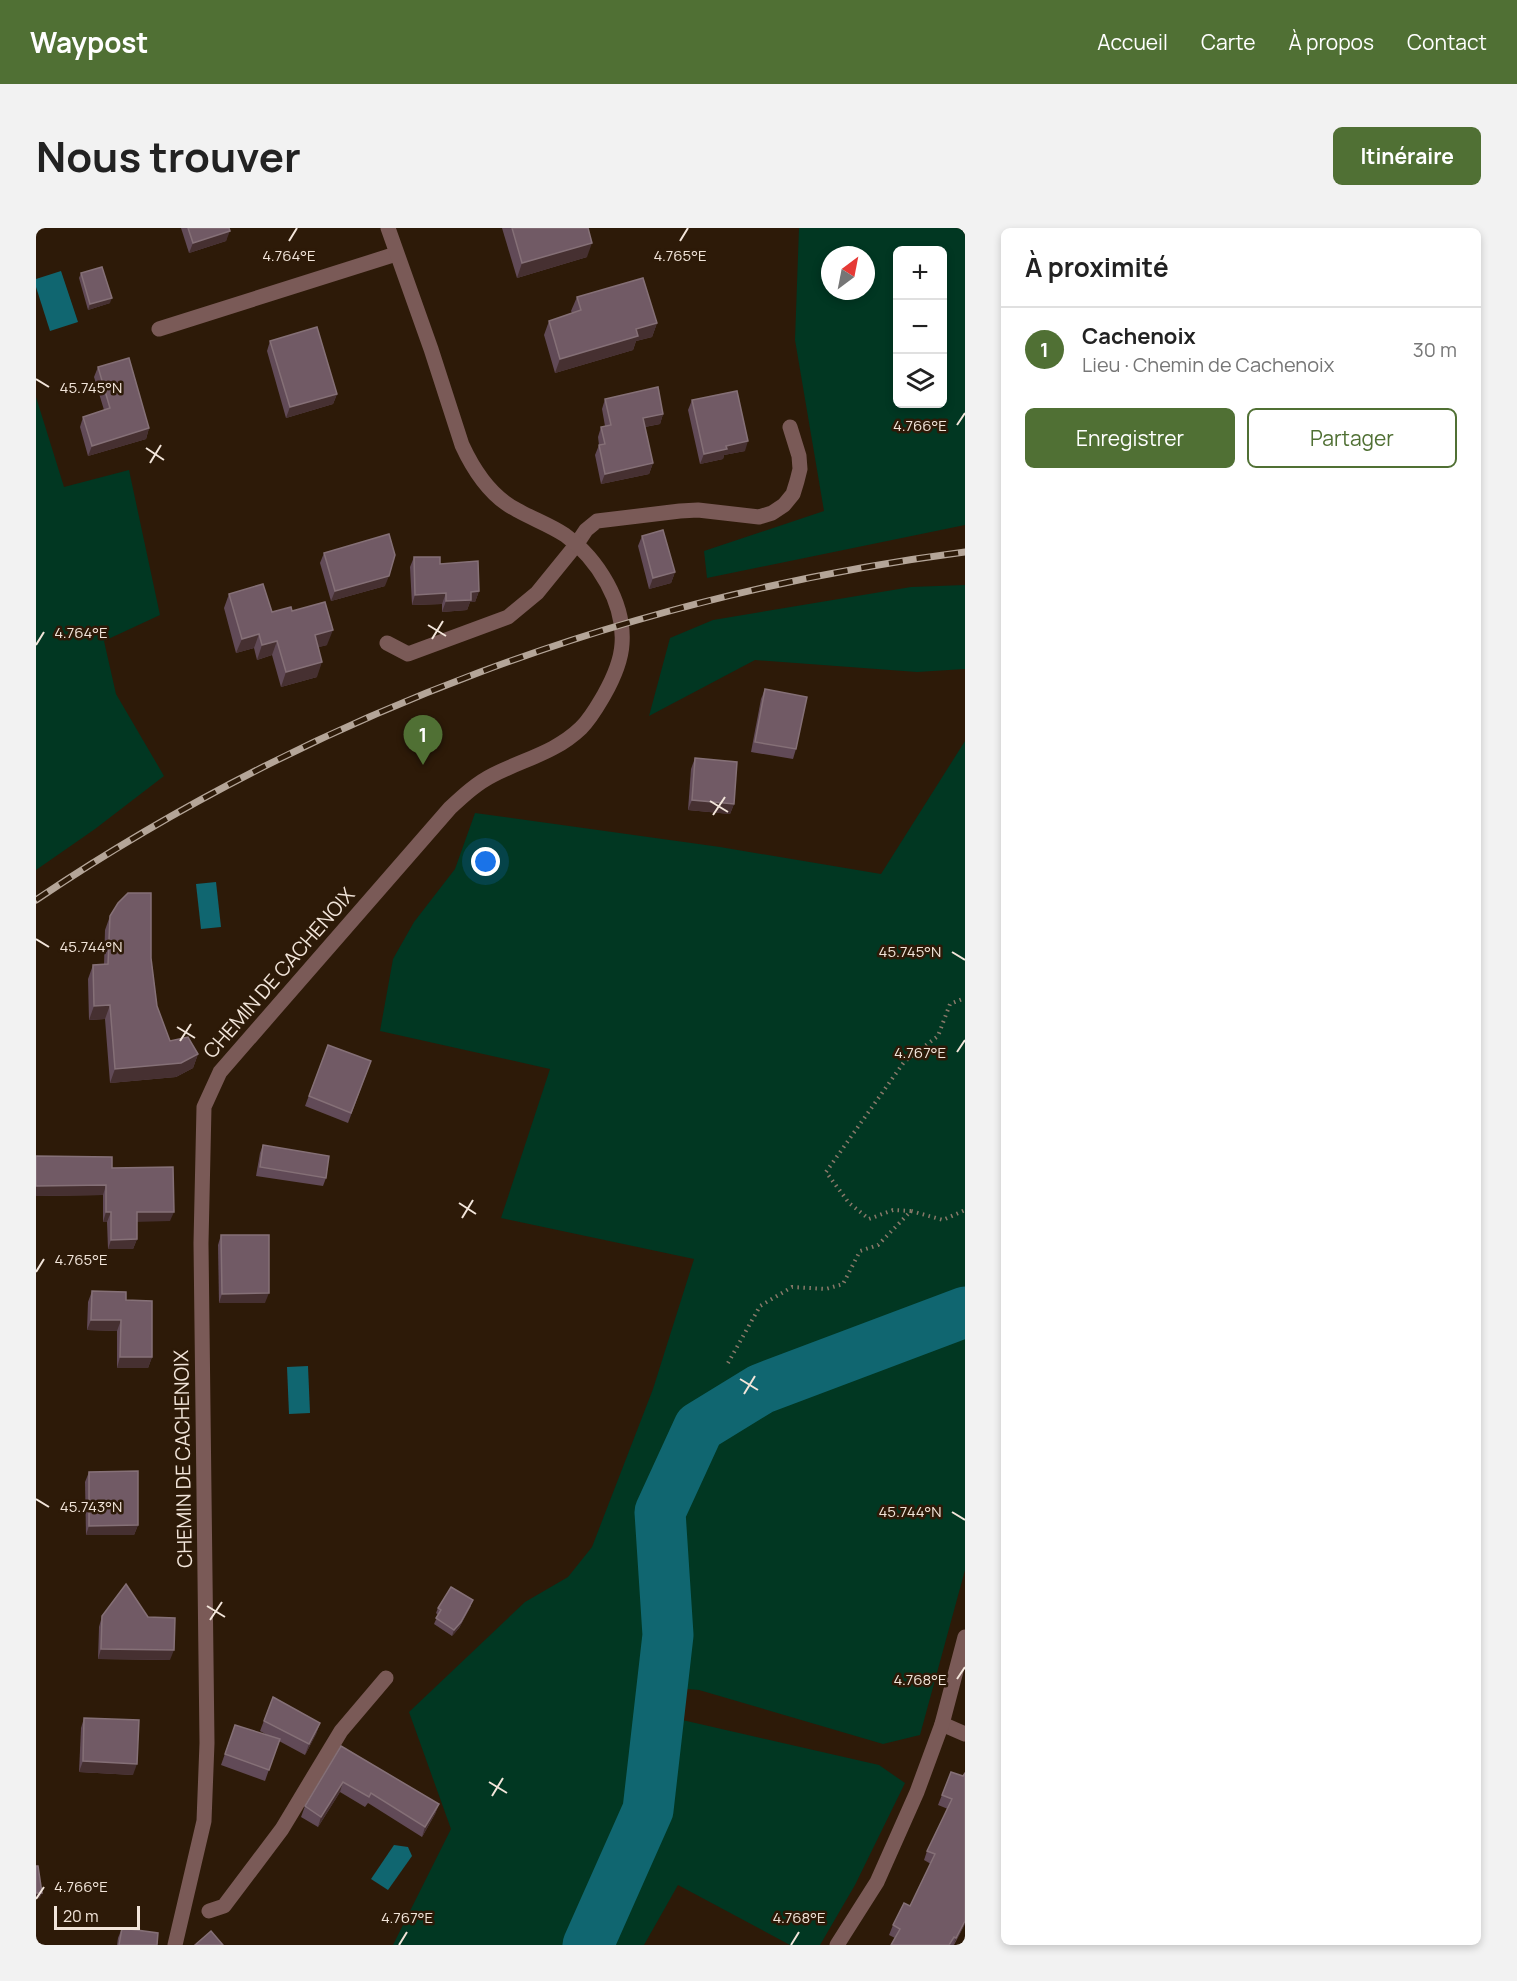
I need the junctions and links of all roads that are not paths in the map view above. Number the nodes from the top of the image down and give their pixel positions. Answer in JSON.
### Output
{"nodes":[{"id":1,"x":388,"y":228,"type":"edge"},
{"id":2,"x":396,"y":254,"type":"junction"},
{"id":3,"x":159,"y":329,"type":"dead end"},
{"id":4,"x":790,"y":427,"type":"dead end"},
{"id":5,"x":576,"y":545,"type":"junction"},
{"id":6,"x":387,"y":643,"type":"dead end"},
{"id":7,"x":965,"y":1636,"type":"edge"},
{"id":8,"x":386,"y":1678,"type":"dead end"},
{"id":9,"x":959,"y":1682,"type":"edge"},
{"id":10,"x":942,"y":1724,"type":"junction"},
{"id":11,"x":965,"y":1734,"type":"edge"},
{"id":12,"x":209,"y":1911,"type":"dead end"},
{"id":13,"x":175,"y":1945,"type":"edge"},
{"id":14,"x":837,"y":1945,"type":"edge"}],
"edges":[{"from":1,"to":2,"type":"street","name":"CHEMIN DE CACHENOIX"},
{"from":2,"to":3,"type":"street"},
{"from":2,"to":5,"type":"street","name":"CHEMIN DE CACHENOIX"},
{"from":4,"to":5,"type":"street"},
{"from":5,"to":6,"type":"street"},
{"from":5,"to":13,"type":"street","name":"CHEMIN DE CACHENOIX"},
{"from":7,"to":9,"type":"street"},
{"from":8,"to":12,"type":"street"},
{"from":9,"to":10,"type":"street"},
{"from":10,"to":11,"type":"street"},
{"from":10,"to":14,"type":"street"}]}
